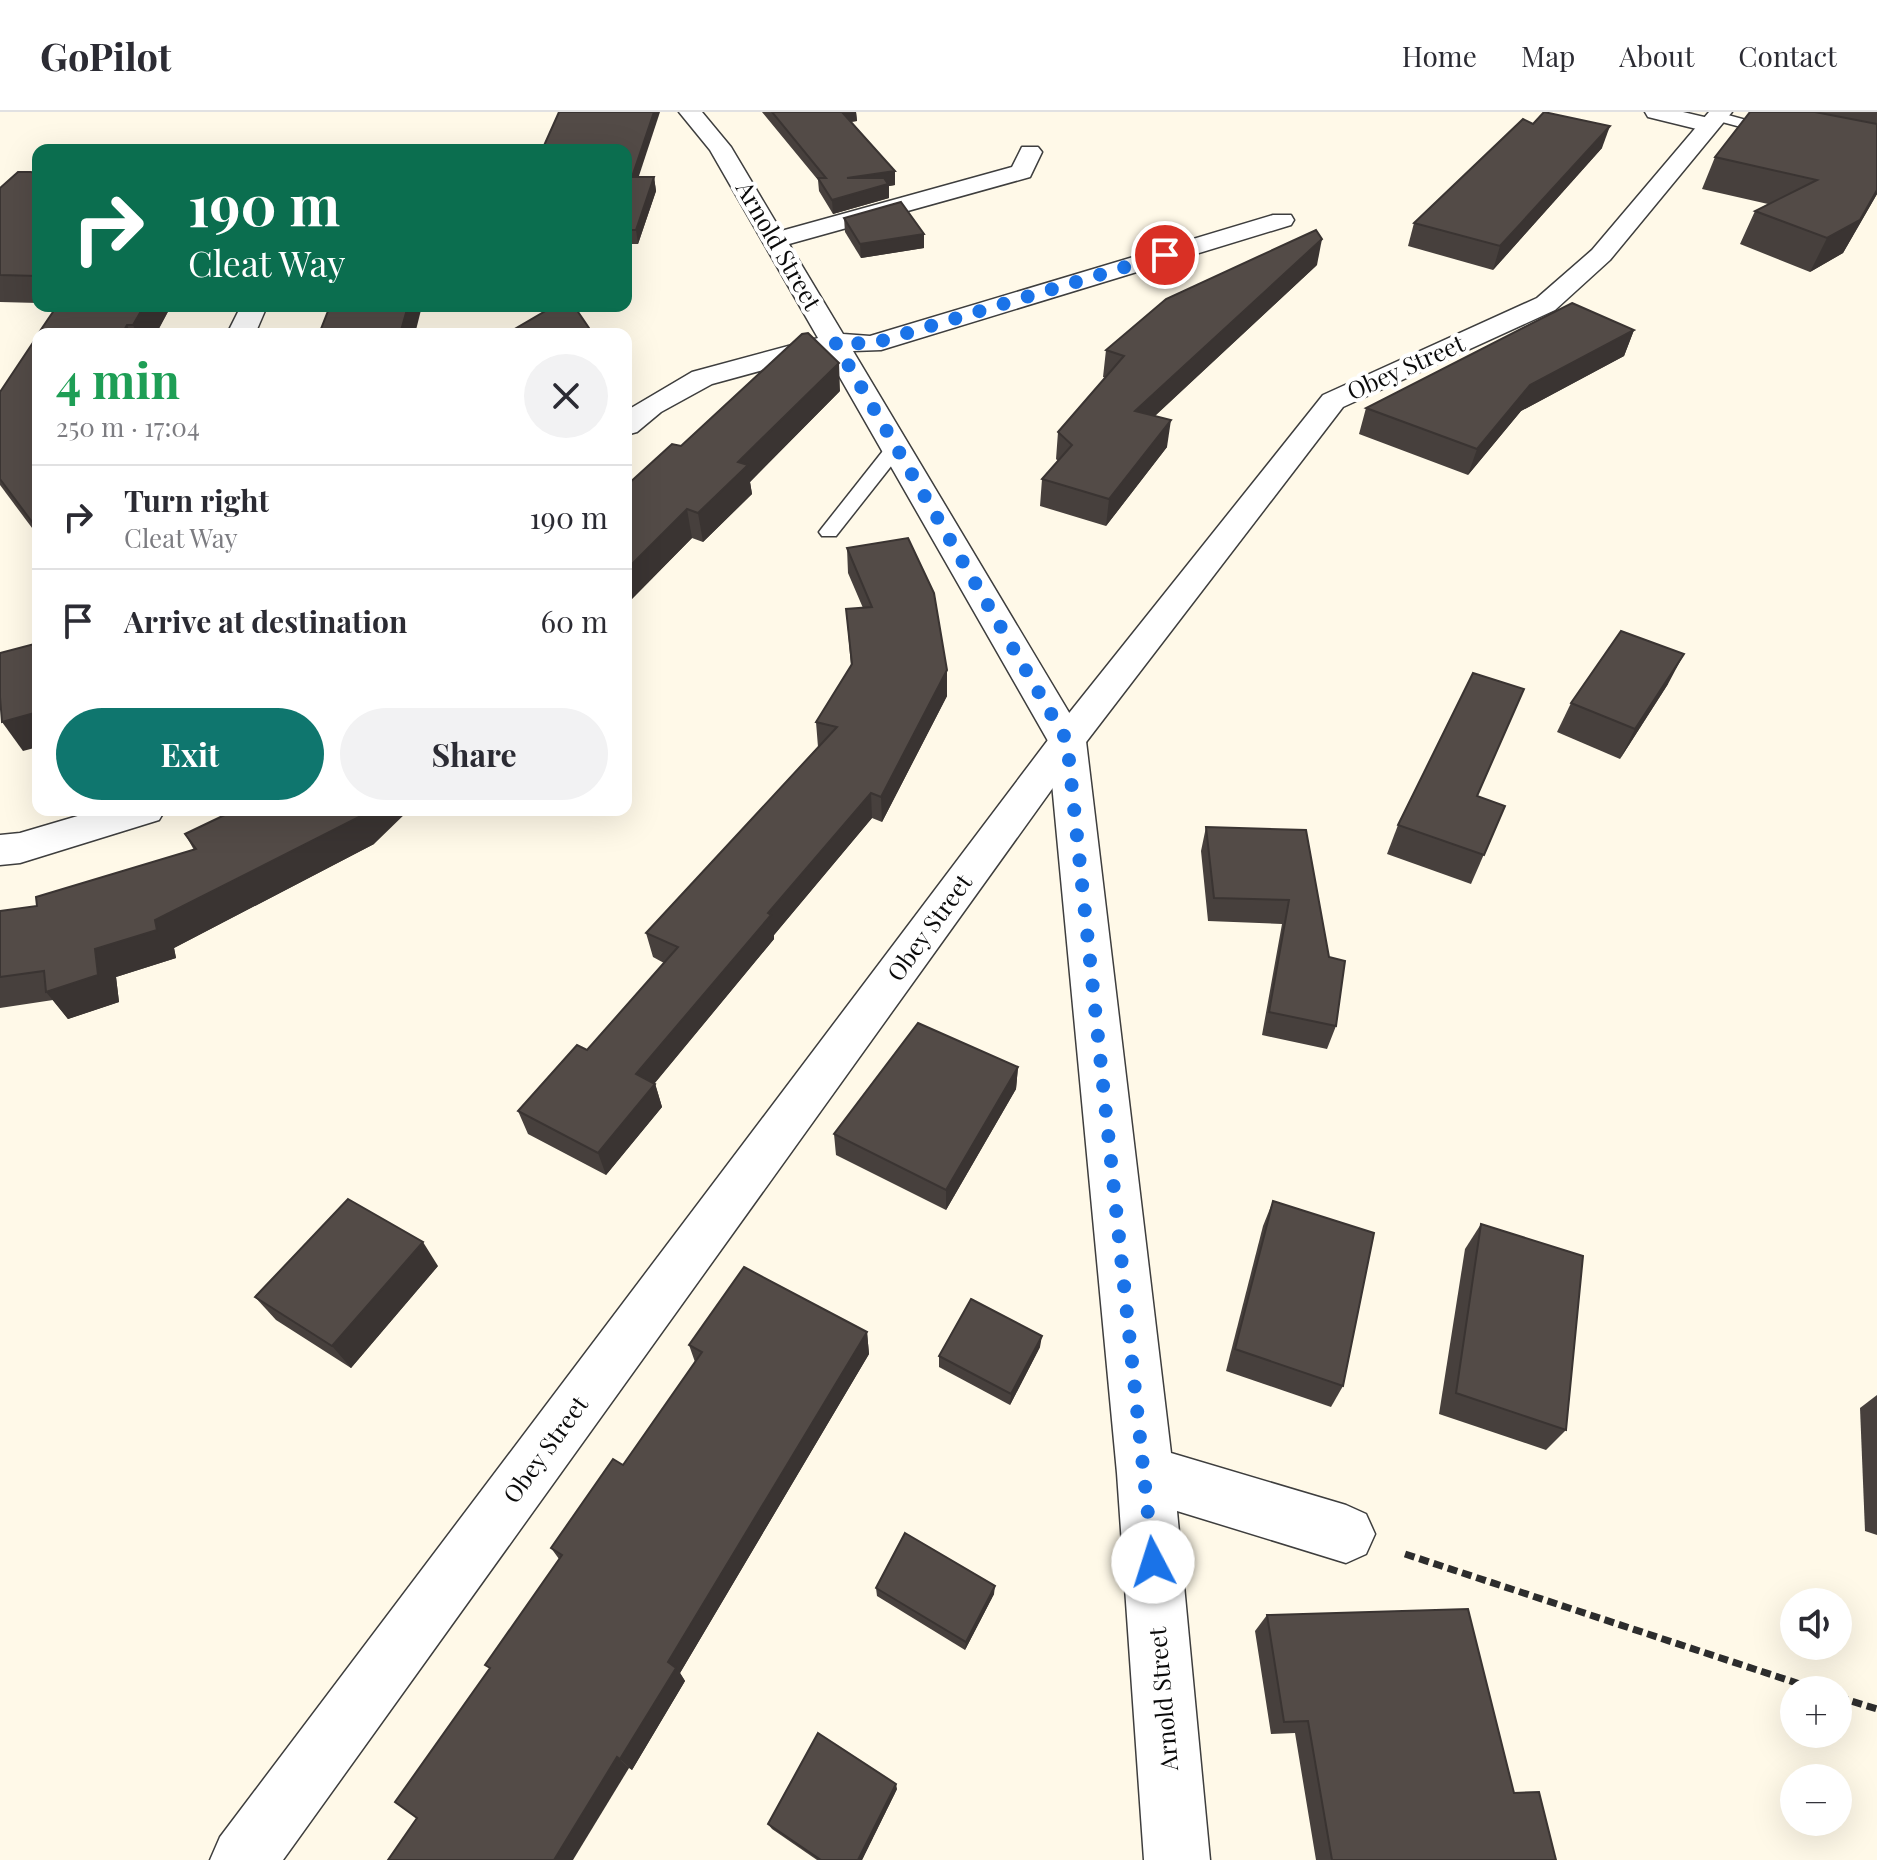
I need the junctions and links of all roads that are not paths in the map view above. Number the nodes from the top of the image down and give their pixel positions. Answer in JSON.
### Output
{"nodes":[{"id":1,"x":690,"y":112,"type":"edge"},
{"id":2,"x":1656,"y":112,"type":"edge"},
{"id":3,"x":1715,"y":118,"type":"edge"},
{"id":4,"x":1790,"y":136,"type":"edge"},
{"id":5,"x":1030,"y":152,"type":"dead end"},
{"id":6,"x":1282,"y":220,"type":"dead end"},
{"id":7,"x":775,"y":240,"type":"junction"},
{"id":8,"x":835,"y":342,"type":"junction"},
{"id":9,"x":632,"y":421,"type":"edge"},
{"id":10,"x":897,"y":446,"type":"junction"},
{"id":11,"x":829,"y":532,"type":"dead end"},
{"id":12,"x":1067,"y":741,"type":"junction"},
{"id":13,"x":125,"y":816,"type":"edge"},
{"id":14,"x":0,"y":850,"type":"edge"},
{"id":15,"x":1145,"y":1473,"type":"junction"},
{"id":16,"x":1346,"y":1534,"type":"road end"},
{"id":17,"x":243,"y":1860,"type":"edge"},
{"id":18,"x":1177,"y":1860,"type":"edge"}],
"edges":[{"from":1,"to":7,"type":"street","name":"Arnold Street"},
{"from":2,"to":3,"type":"street"},
{"from":3,"to":4,"type":"lane"},
{"from":3,"to":12,"type":"street","name":"Obey Street"},
{"from":5,"to":7,"type":"street"},
{"from":6,"to":8,"type":"street"},
{"from":7,"to":8,"type":"street","name":"Arnold Street"},
{"from":8,"to":9,"type":"street"},
{"from":8,"to":10,"type":"street","name":"Arnold Street"},
{"from":10,"to":11,"type":"lane"},
{"from":10,"to":12,"type":"street","name":"Arnold Street"},
{"from":12,"to":15,"type":"street","name":"Arnold Street"},
{"from":12,"to":17,"type":"street","name":"Obey Street"},
{"from":13,"to":14,"type":"street"},
{"from":15,"to":16,"type":"street"},
{"from":15,"to":18,"type":"street","name":"Arnold Street"}]}
